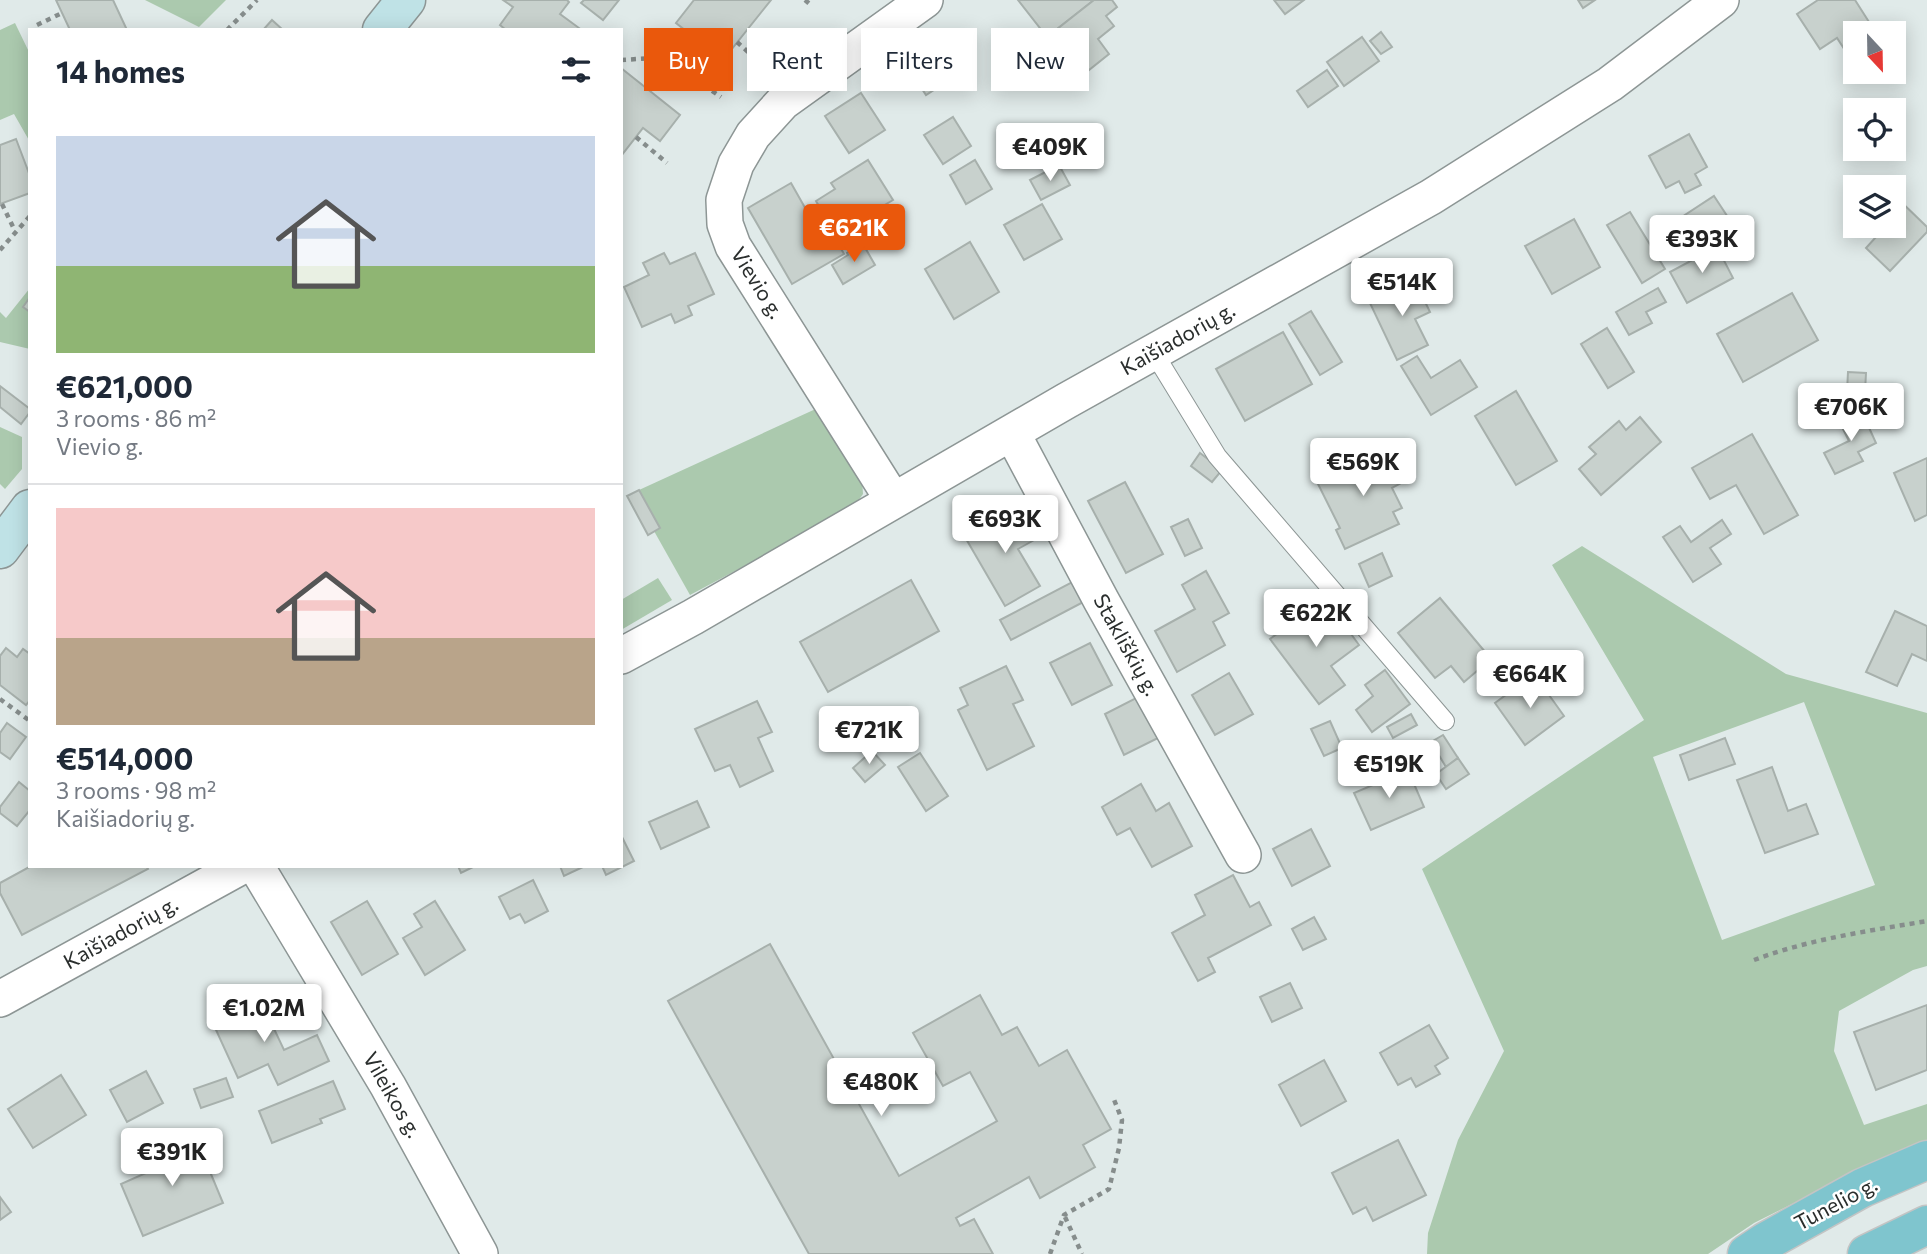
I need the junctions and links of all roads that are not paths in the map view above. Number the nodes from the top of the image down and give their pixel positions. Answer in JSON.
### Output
{"nodes":[{"id":1,"x":406,"y":0,"type":"edge"},
{"id":2,"x":925,"y":0,"type":"edge"},
{"id":3,"x":1721,"y":0,"type":"edge"},
{"id":4,"x":384,"y":28,"type":"edge"},
{"id":5,"x":1154,"y":353,"type":"junction"},
{"id":6,"x":1012,"y":433,"type":"junction"},
{"id":7,"x":893,"y":500,"type":"junction"},
{"id":8,"x":28,"y":512,"type":"edge"},
{"id":9,"x":0,"y":549,"type":"edge"},
{"id":10,"x":623,"y":655,"type":"edge"},
{"id":11,"x":1446,"y":721,"type":"dead end"},
{"id":12,"x":1243,"y":855,"type":"dead end"},
{"id":13,"x":238,"y":868,"type":"edge"},
{"id":14,"x":257,"y":868,"type":"edge"},
{"id":15,"x":0,"y":999,"type":"edge"},
{"id":16,"x":1927,"y":1160,"type":"edge"},
{"id":17,"x":1927,"y":1226,"type":"edge"},
{"id":18,"x":1760,"y":1250,"type":"edge"},
{"id":19,"x":1878,"y":1251,"type":"edge"},
{"id":20,"x":480,"y":1254,"type":"edge"}],
"edges":[{"from":1,"to":4,"type":"street"},
{"from":2,"to":7,"type":"street","name":"Vievio g."},
{"from":3,"to":5,"type":"street","name":"Kaišiadorių g."},
{"from":5,"to":6,"type":"street","name":"Kaišiadorių g."},
{"from":5,"to":11,"type":"lane"},
{"from":6,"to":7,"type":"street","name":"Kaišiadorių g."},
{"from":6,"to":12,"type":"street","name":"Stakliškių g."},
{"from":7,"to":10,"type":"street","name":"Kaišiadorių g."},
{"from":8,"to":9,"type":"street"},
{"from":13,"to":15,"type":"street","name":"Kaišiadorių g."},
{"from":14,"to":20,"type":"street","name":"Vileikos g."},
{"from":16,"to":18,"type":"main road","name":"Tunelio g."},
{"from":17,"to":19,"type":"main road"}]}
